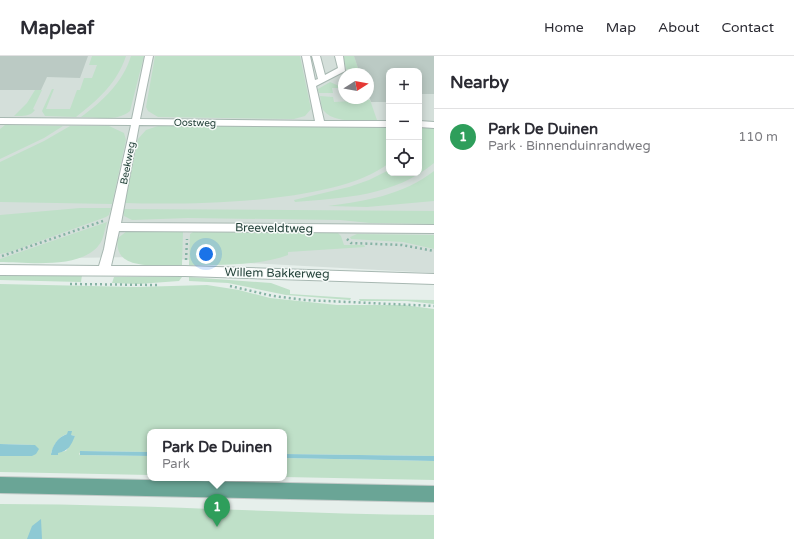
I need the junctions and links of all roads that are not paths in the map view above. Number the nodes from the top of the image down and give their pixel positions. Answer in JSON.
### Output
{"nodes":[{"id":1,"x":149,"y":56,"type":"edge"},
{"id":2,"x":306,"y":56,"type":"edge"},
{"id":3,"x":316,"y":56,"type":"edge"},
{"id":4,"x":324,"y":56,"type":"edge"},
{"id":5,"x":332,"y":56,"type":"edge"},
{"id":6,"x":339,"y":56,"type":"edge"},
{"id":7,"x":337,"y":71,"type":"junction"},
{"id":8,"x":326,"y":78,"type":"junction"},
{"id":9,"x":312,"y":85,"type":"junction"},
{"id":10,"x":0,"y":121,"type":"edge"},
{"id":11,"x":135,"y":122,"type":"junction"},
{"id":12,"x":320,"y":124,"type":"junction"},
{"id":13,"x":386,"y":124,"type":"edge"},
{"id":14,"x":422,"y":124,"type":"edge"},
{"id":15,"x":434,"y":125,"type":"edge"},
{"id":16,"x":114,"y":222,"type":"junction"},
{"id":17,"x":434,"y":229,"type":"edge"},
{"id":18,"x":104,"y":269,"type":"junction"},
{"id":19,"x":0,"y":270,"type":"edge"},
{"id":20,"x":434,"y":278,"type":"edge"},
{"id":21,"x":0,"y":485,"type":"edge"},
{"id":22,"x":434,"y":494,"type":"edge"}],
"edges":[{"from":1,"to":11,"type":"lane","name":"Beekweg"},
{"from":2,"to":9,"type":"lane"},
{"from":3,"to":8,"type":"lane"},
{"from":4,"to":8,"type":"lane"},
{"from":5,"to":7,"type":"lane"},
{"from":6,"to":7,"type":"lane"},
{"from":7,"to":8,"type":"lane"},
{"from":8,"to":9,"type":"lane"},
{"from":9,"to":12,"type":"lane"},
{"from":10,"to":11,"type":"lane","name":"Oostweg"},
{"from":11,"to":12,"type":"lane","name":"Oostweg"},
{"from":11,"to":16,"type":"lane","name":"Beekweg"},
{"from":12,"to":13,"type":"lane","name":"Oostweg"},
{"from":14,"to":15,"type":"lane"},
{"from":16,"to":17,"type":"lane","name":"Breeveldtweg"},
{"from":16,"to":18,"type":"lane","name":"Beekweg"},
{"from":18,"to":19,"type":"lane","name":"Willem Bakkerweg"},
{"from":18,"to":20,"type":"lane","name":"Willem Bakkerweg"},
{"from":21,"to":22,"type":"main road"}]}
